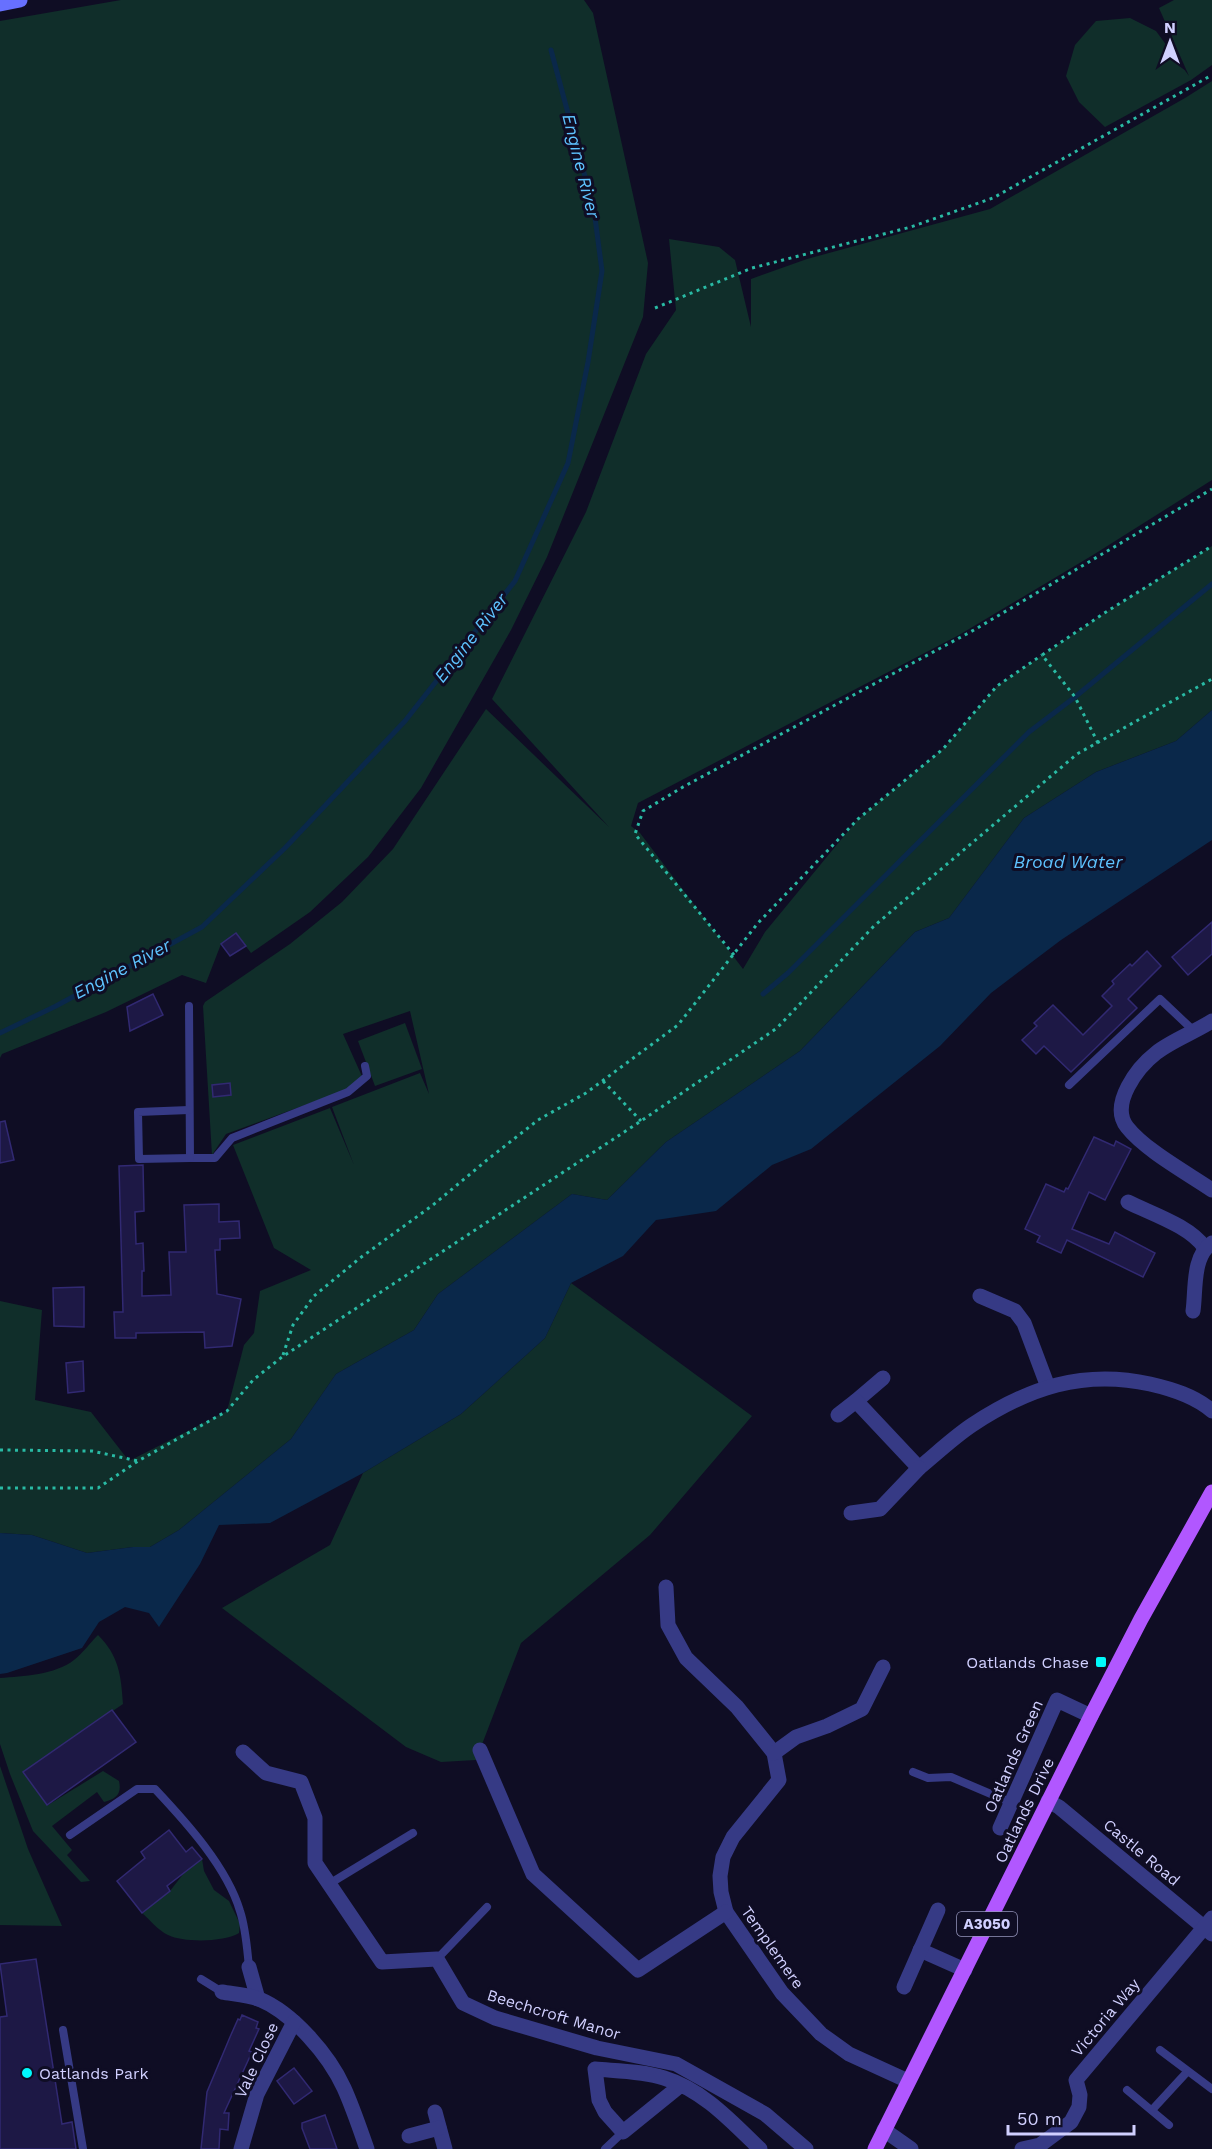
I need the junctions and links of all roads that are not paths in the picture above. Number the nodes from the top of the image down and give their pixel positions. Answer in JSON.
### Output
{"nodes":[{"id":1,"x":20,"y":0,"type":"edge"},
{"id":2,"x":0,"y":4,"type":"edge"},
{"id":3,"x":189,"y":1006,"type":"dead end"},
{"id":4,"x":1212,"y":1021,"type":"edge"},
{"id":5,"x":1195,"y":1032,"type":"junction"},
{"id":6,"x":365,"y":1066,"type":"dead end"},
{"id":7,"x":1069,"y":1085,"type":"dead end"},
{"id":8,"x":189,"y":1110,"type":"junction"},
{"id":9,"x":190,"y":1158,"type":"junction"},
{"id":10,"x":1212,"y":1190,"type":"edge"},
{"id":11,"x":1128,"y":1202,"type":"dead end"},
{"id":12,"x":1209,"y":1246,"type":"edge"},
{"id":13,"x":980,"y":1296,"type":"dead end"},
{"id":14,"x":1193,"y":1311,"type":"dead end"},
{"id":15,"x":883,"y":1378,"type":"dead end"},
{"id":16,"x":1048,"y":1387,"type":"junction"},
{"id":17,"x":856,"y":1401,"type":"junction"},
{"id":18,"x":1212,"y":1411,"type":"edge"},
{"id":19,"x":838,"y":1415,"type":"dead end"},
{"id":20,"x":919,"y":1468,"type":"junction"},
{"id":21,"x":1212,"y":1492,"type":"edge"},
{"id":22,"x":851,"y":1513,"type":"dead end"},
{"id":23,"x":666,"y":1587,"type":"dead end"},
{"id":24,"x":883,"y":1667,"type":"dead end"},
{"id":25,"x":1091,"y":1716,"type":"junction"},
{"id":26,"x":480,"y":1750,"type":"dead end"},
{"id":27,"x":243,"y":1752,"type":"dead end"},
{"id":28,"x":774,"y":1753,"type":"junction"},
{"id":29,"x":913,"y":1772,"type":"dead end"},
{"id":30,"x":1048,"y":1801,"type":"junction"},
{"id":31,"x":1011,"y":1803,"type":"junction"},
{"id":32,"x":1000,"y":1828,"type":"dead end"},
{"id":33,"x":413,"y":1833,"type":"dead end"},
{"id":34,"x":70,"y":1835,"type":"dead end"},
{"id":35,"x":329,"y":1884,"type":"junction"},
{"id":36,"x":487,"y":1907,"type":"dead end"},
{"id":37,"x":938,"y":1911,"type":"dead end"},
{"id":38,"x":726,"y":1912,"type":"junction"},
{"id":39,"x":1209,"y":1926,"type":"edge"},
{"id":40,"x":920,"y":1950,"type":"junction"},
{"id":41,"x":437,"y":1959,"type":"junction"},
{"id":42,"x":249,"y":1967,"type":"joint"},
{"id":43,"x":965,"y":1970,"type":"junction"},
{"id":44,"x":201,"y":1979,"type":"dead end"},
{"id":45,"x":904,"y":1987,"type":"dead end"},
{"id":46,"x":222,"y":1992,"type":"joint"},
{"id":47,"x":258,"y":1999,"type":"junction"},
{"id":48,"x":294,"y":2022,"type":"junction"},
{"id":49,"x":63,"y":2030,"type":"dead end"},
{"id":50,"x":1160,"y":2050,"type":"dead end"},
{"id":51,"x":1187,"y":2072,"type":"junction"},
{"id":52,"x":908,"y":2081,"type":"junction"},
{"id":53,"x":681,"y":2085,"type":"junction"},
{"id":54,"x":1212,"y":2089,"type":"edge"},
{"id":55,"x":1127,"y":2090,"type":"dead end"},
{"id":56,"x":1152,"y":2110,"type":"junction"},
{"id":57,"x":1169,"y":2125,"type":"dead end"},
{"id":58,"x":884,"y":2130,"type":"junction"},
{"id":59,"x":623,"y":2132,"type":"junction"},
{"id":60,"x":409,"y":2136,"type":"dead end"},
{"id":61,"x":83,"y":2149,"type":"edge"},
{"id":62,"x":240,"y":2149,"type":"edge"},
{"id":63,"x":367,"y":2149,"type":"edge"},
{"id":64,"x":445,"y":2149,"type":"edge"},
{"id":65,"x":604,"y":2149,"type":"edge"},
{"id":66,"x":760,"y":2149,"type":"edge"},
{"id":67,"x":806,"y":2149,"type":"edge"},
{"id":68,"x":875,"y":2149,"type":"edge"},
{"id":69,"x":910,"y":2149,"type":"edge"},
{"id":70,"x":1022,"y":2149,"type":"edge"}],
"edges":[{"from":1,"to":2,"type":"street"},
{"from":3,"to":8,"type":"lane"},
{"from":4,"to":5,"type":"street"},
{"from":5,"to":7,"type":"lane"},
{"from":5,"to":10,"type":"street"},
{"from":6,"to":9,"type":"lane"},
{"from":8,"to":9,"type":"lane"},
{"from":8,"to":9,"type":"lane"},
{"from":11,"to":12,"type":"street"},
{"from":12,"to":14,"type":"street"},
{"from":13,"to":16,"type":"street"},
{"from":15,"to":17,"type":"street"},
{"from":16,"to":18,"type":"street"},
{"from":16,"to":20,"type":"street"},
{"from":17,"to":19,"type":"street"},
{"from":17,"to":20,"type":"street"},
{"from":20,"to":22,"type":"street"},
{"from":21,"to":25,"type":"main road","name":"Oatlands Drive","number":"A3050"},
{"from":23,"to":28,"type":"street"},
{"from":24,"to":28,"type":"street"},
{"from":25,"to":30,"type":"main road","name":"Oatlands Drive","number":"A3050"},
{"from":25,"to":31,"type":"street","name":"Oatlands Green"},
{"from":26,"to":38,"type":"street"},
{"from":27,"to":35,"type":"street"},
{"from":28,"to":38,"type":"street","name":"Templemere"},
{"from":29,"to":31,"type":"lane"},
{"from":30,"to":39,"type":"street","name":"Castle Road"},
{"from":30,"to":43,"type":"main road","name":"Oatlands Drive","number":"A3050"},
{"from":31,"to":32,"type":"street","name":"Oatlands Green"},
{"from":33,"to":35,"type":"lane"},
{"from":34,"to":42,"type":"lane"},
{"from":35,"to":41,"type":"street"},
{"from":36,"to":41,"type":"lane"},
{"from":37,"to":40,"type":"street"},
{"from":38,"to":52,"type":"street","name":"Templemere"},
{"from":39,"to":70,"type":"street","name":"Victoria Way"},
{"from":40,"to":43,"type":"street"},
{"from":40,"to":45,"type":"street"},
{"from":41,"to":67,"type":"street","name":"Beechcroft Manor"},
{"from":42,"to":47,"type":"street"},
{"from":43,"to":52,"type":"main road","name":"Oatlands Drive","number":"A3050"},
{"from":44,"to":46,"type":"lane"},
{"from":46,"to":47,"type":"street"},
{"from":47,"to":48,"type":"street"},
{"from":48,"to":62,"type":"street","name":"Vale Close"},
{"from":48,"to":63,"type":"street"},
{"from":49,"to":61,"type":"lane"},
{"from":50,"to":51,"type":"lane"},
{"from":51,"to":54,"type":"lane"},
{"from":51,"to":56,"type":"lane"},
{"from":52,"to":58,"type":"main road","name":"Oatlands Drive","number":"A3050"},
{"from":53,"to":59,"type":"street"},
{"from":53,"to":59,"type":"street"},
{"from":53,"to":66,"type":"street"},
{"from":55,"to":56,"type":"lane"},
{"from":56,"to":57,"type":"lane"},
{"from":58,"to":68,"type":"main road","name":"Oatlands Drive","number":"A3050"},
{"from":58,"to":69,"type":"street"},
{"from":59,"to":65,"type":"lane"},
{"from":60,"to":64,"type":"street"}]}
